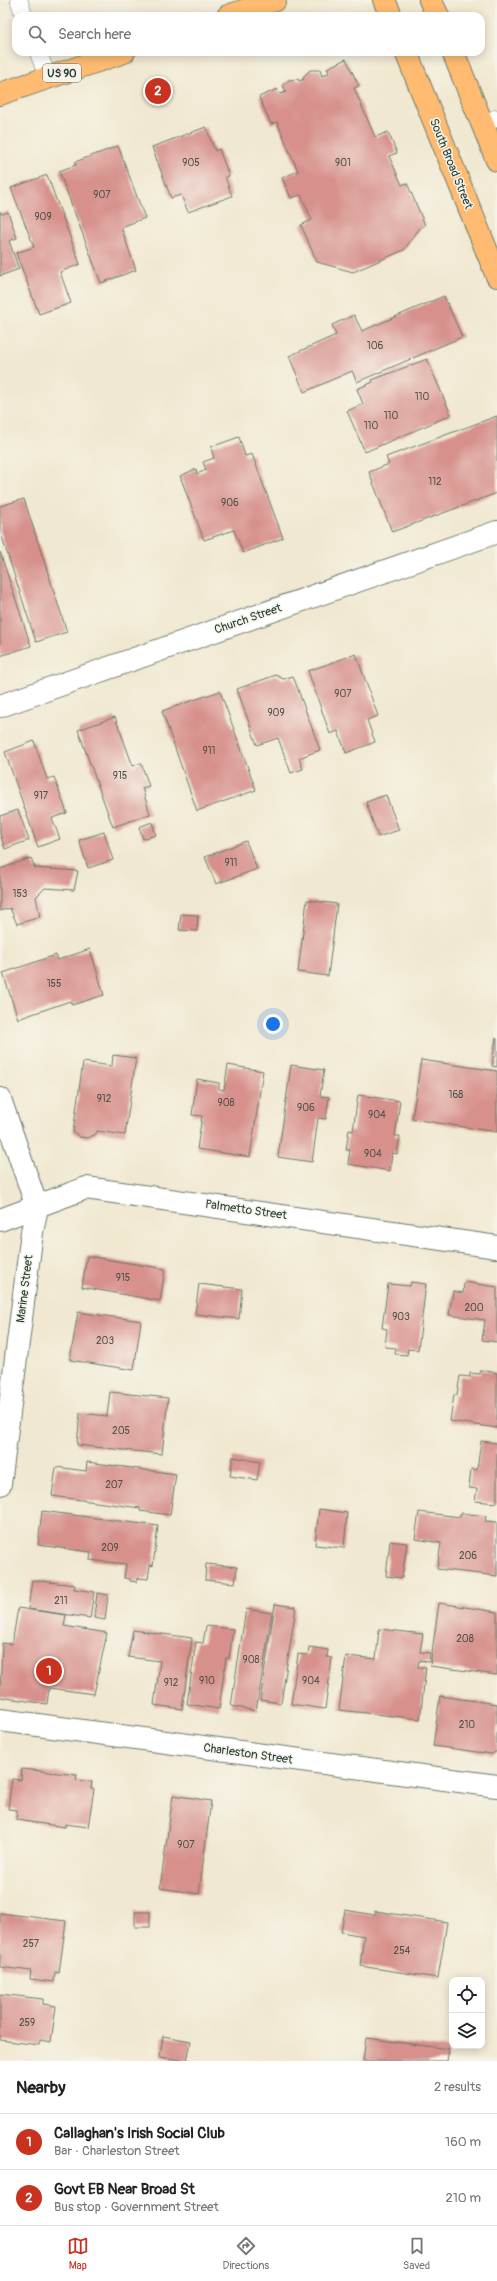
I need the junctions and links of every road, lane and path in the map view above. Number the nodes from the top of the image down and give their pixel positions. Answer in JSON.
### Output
{"nodes":[{"id":1,"x":19,"y":0,"type":"edge"},
{"id":2,"x":275,"y":0,"type":"edge"},
{"id":3,"x":384,"y":0,"type":"edge"},
{"id":4,"x":430,"y":0,"type":"edge"},
{"id":5,"x":23,"y":12,"type":"edge"},
{"id":6,"x":240,"y":12,"type":"edge"},
{"id":7,"x":389,"y":12,"type":"edge"},
{"id":8,"x":436,"y":12,"type":"edge"},
{"id":9,"x":40,"y":56,"type":"edge"},
{"id":10,"x":112,"y":56,"type":"edge"},
{"id":11,"x":408,"y":56,"type":"edge"},
{"id":12,"x":455,"y":56,"type":"edge"},
{"id":13,"x":48,"y":78,"type":"junction"},
{"id":14,"x":0,"y":94,"type":"edge"},
{"id":15,"x":490,"y":121,"type":"edge"},
{"id":16,"x":497,"y":160,"type":"edge"},
{"id":17,"x":497,"y":276,"type":"edge"},
{"id":18,"x":497,"y":532,"type":"edge"},
{"id":19,"x":0,"y":706,"type":"edge"},
{"id":20,"x":0,"y":1099,"type":"edge"},
{"id":21,"x":37,"y":1207,"type":"junction"},
{"id":22,"x":0,"y":1220,"type":"edge"},
{"id":23,"x":497,"y":1248,"type":"edge"},
{"id":24,"x":0,"y":1484,"type":"edge"},
{"id":25,"x":0,"y":1720,"type":"edge"},
{"id":26,"x":497,"y":1786,"type":"edge"}],
"edges":[{"from":1,"to":5,"type":"lane"},
{"from":2,"to":6,"type":"main road"},
{"from":3,"to":7,"type":"main road"},
{"from":4,"to":8,"type":"main road"},
{"from":9,"to":13,"type":"lane"},
{"from":10,"to":13,"type":"main road","number":"US 90"},
{"from":11,"to":17,"type":"main road","name":"South Broad Street"},
{"from":12,"to":15,"type":"main road"},
{"from":13,"to":14,"type":"main road","number":"US 90"},
{"from":15,"to":16,"type":"main road"},
{"from":18,"to":19,"type":"street","name":"Church Street"},
{"from":20,"to":21,"type":"street"},
{"from":21,"to":22,"type":"street","name":"Palmetto Street"},
{"from":21,"to":23,"type":"street","name":"Palmetto Street"},
{"from":21,"to":24,"type":"street","name":"Marine Street"},
{"from":25,"to":26,"type":"street","name":"Charleston Street"}]}
